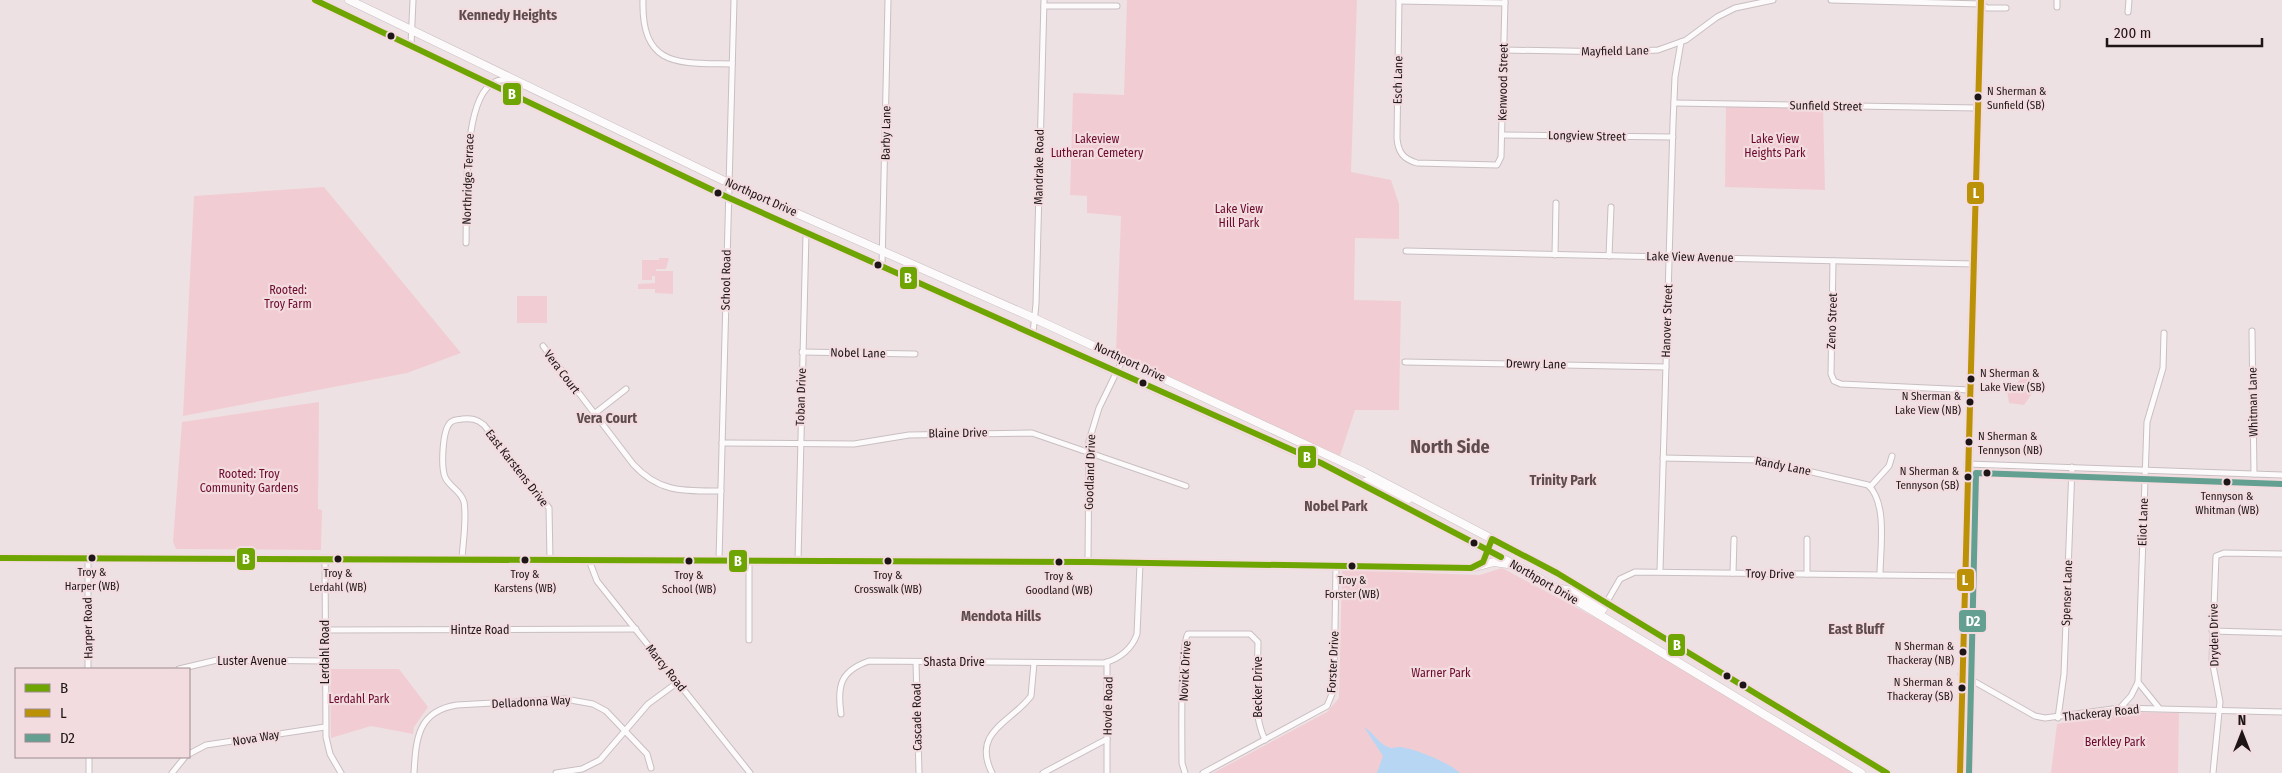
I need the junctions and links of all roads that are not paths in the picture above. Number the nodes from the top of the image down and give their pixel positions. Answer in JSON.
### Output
{"nodes":[{"id":1,"x":315,"y":0,"type":"edge"},
{"id":2,"x":349,"y":0,"type":"edge"},
{"id":3,"x":413,"y":0,"type":"edge"},
{"id":4,"x":643,"y":0,"type":"edge"},
{"id":5,"x":734,"y":0,"type":"edge"},
{"id":6,"x":888,"y":0,"type":"edge"},
{"id":7,"x":1399,"y":0,"type":"edge"},
{"id":8,"x":1773,"y":0,"type":"edge"},
{"id":9,"x":1831,"y":0,"type":"edge"},
{"id":10,"x":2057,"y":0,"type":"edge"},
{"id":11,"x":2129,"y":0,"type":"edge"},
{"id":12,"x":1505,"y":2,"type":"edge"},
{"id":13,"x":1981,"y":2,"type":"edge"},
{"id":14,"x":1044,"y":3,"type":"edge"},
{"id":15,"x":1117,"y":6,"type":"dead end"},
{"id":16,"x":2057,"y":7,"type":"dead end"},
{"id":17,"x":2006,"y":8,"type":"dead end"},
{"id":18,"x":2128,"y":12,"type":"dead end"},
{"id":19,"x":412,"y":30,"type":"junction"},
{"id":20,"x":1680,"y":42,"type":"junction"},
{"id":21,"x":411,"y":45,"type":"junction"},
{"id":22,"x":1504,"y":50,"type":"junction"},
{"id":23,"x":732,"y":64,"type":"junction"},
{"id":24,"x":514,"y":79,"type":"junction"},
{"id":25,"x":491,"y":83,"type":"junction"},
{"id":26,"x":1674,"y":103,"type":"junction"},
{"id":27,"x":1978,"y":108,"type":"junction"},
{"id":28,"x":1502,"y":134,"type":"junction"},
{"id":29,"x":1673,"y":137,"type":"junction"},
{"id":30,"x":1499,"y":164,"type":"joint"},
{"id":31,"x":728,"y":182,"type":"junction"},
{"id":32,"x":727,"y":197,"type":"junction"},
{"id":33,"x":1556,"y":203,"type":"dead end"},
{"id":34,"x":1611,"y":207,"type":"dead end"},
{"id":35,"x":806,"y":233,"type":"junction"},
{"id":36,"x":466,"y":243,"type":"dead end"},
{"id":37,"x":1406,"y":251,"type":"dead end"},
{"id":38,"x":883,"y":252,"type":"junction"},
{"id":39,"x":1555,"y":254,"type":"junction"},
{"id":40,"x":1609,"y":256,"type":"junction"},
{"id":41,"x":1669,"y":257,"type":"junction"},
{"id":42,"x":1833,"y":261,"type":"junction"},
{"id":43,"x":1974,"y":264,"type":"junction"},
{"id":44,"x":882,"y":266,"type":"junction"},
{"id":45,"x":1035,"y":318,"type":"junction"},
{"id":46,"x":2252,"y":331,"type":"dead end"},
{"id":47,"x":1033,"y":333,"type":"junction"},
{"id":48,"x":2164,"y":333,"type":"dead end"},
{"id":49,"x":543,"y":346,"type":"dead end"},
{"id":50,"x":802,"y":352,"type":"junction"},
{"id":51,"x":915,"y":354,"type":"dead end"},
{"id":52,"x":1123,"y":358,"type":"junction"},
{"id":53,"x":1406,"y":362,"type":"dead end"},
{"id":54,"x":1666,"y":367,"type":"junction"},
{"id":55,"x":1118,"y":371,"type":"junction"},
{"id":56,"x":626,"y":389,"type":"dead end"},
{"id":57,"x":1970,"y":390,"type":"junction"},
{"id":58,"x":594,"y":414,"type":"junction"},
{"id":59,"x":722,"y":443,"type":"junction"},
{"id":60,"x":800,"y":443,"type":"junction"},
{"id":61,"x":1089,"y":453,"type":"junction"},
{"id":62,"x":1892,"y":456,"type":"dead end"},
{"id":63,"x":1663,"y":458,"type":"junction"},
{"id":64,"x":1967,"y":464,"type":"junction"},
{"id":65,"x":2072,"y":467,"type":"junction"},
{"id":66,"x":2145,"y":470,"type":"junction"},
{"id":67,"x":2254,"y":474,"type":"junction"},
{"id":68,"x":2282,"y":475,"type":"edge"},
{"id":69,"x":1361,"y":483,"type":"junction"},
{"id":70,"x":1186,"y":486,"type":"dead end"},
{"id":71,"x":1870,"y":487,"type":"junction"},
{"id":72,"x":721,"y":491,"type":"junction"},
{"id":73,"x":1422,"y":502,"type":"junction"},
{"id":74,"x":1806,"y":538,"type":"dead end"},
{"id":75,"x":1492,"y":539,"type":"junction"},
{"id":76,"x":1734,"y":539,"type":"dead end"},
{"id":77,"x":1489,"y":550,"type":"junction"},
{"id":78,"x":2282,"y":554,"type":"edge"},
{"id":79,"x":88,"y":557,"type":"junction"},
{"id":80,"x":0,"y":558,"type":"edge"},
{"id":81,"x":325,"y":558,"type":"junction"},
{"id":82,"x":462,"y":559,"type":"junction"},
{"id":83,"x":550,"y":560,"type":"junction"},
{"id":84,"x":589,"y":560,"type":"junction"},
{"id":85,"x":720,"y":560,"type":"junction"},
{"id":86,"x":749,"y":560,"type":"junction"},
{"id":87,"x":798,"y":560,"type":"junction"},
{"id":88,"x":1088,"y":562,"type":"junction"},
{"id":89,"x":1140,"y":563,"type":"junction"},
{"id":90,"x":1336,"y":566,"type":"junction"},
{"id":91,"x":1471,"y":568,"type":"junction"},
{"id":92,"x":1660,"y":571,"type":"junction"},
{"id":93,"x":1733,"y":573,"type":"junction"},
{"id":94,"x":1807,"y":574,"type":"junction"},
{"id":95,"x":1880,"y":576,"type":"junction"},
{"id":96,"x":1964,"y":576,"type":"junction"},
{"id":97,"x":1537,"y":577,"type":"junction"},
{"id":98,"x":1603,"y":609,"type":"junction"},
{"id":99,"x":325,"y":630,"type":"junction"},
{"id":100,"x":636,"y":630,"type":"junction"},
{"id":101,"x":2212,"y":631,"type":"junction"},
{"id":102,"x":2282,"y":633,"type":"edge"},
{"id":103,"x":1252,"y":634,"type":"joint"},
{"id":104,"x":749,"y":640,"type":"dead end"},
{"id":105,"x":325,"y":661,"type":"junction"},
{"id":106,"x":916,"y":662,"type":"junction"},
{"id":107,"x":1108,"y":662,"type":"junction"},
{"id":108,"x":1034,"y":663,"type":"junction"},
{"id":109,"x":88,"y":668,"type":"edge"},
{"id":110,"x":183,"y":668,"type":"edge"},
{"id":111,"x":1961,"y":674,"type":"junction"},
{"id":112,"x":678,"y":682,"type":"junction"},
{"id":113,"x":2138,"y":682,"type":"junction"},
{"id":114,"x":2120,"y":708,"type":"junction"},
{"id":115,"x":2159,"y":708,"type":"junction"},
{"id":116,"x":2220,"y":710,"type":"junction"},
{"id":117,"x":2282,"y":712,"type":"edge"},
{"id":118,"x":841,"y":714,"type":"dead end"},
{"id":119,"x":2058,"y":718,"type":"junction"},
{"id":120,"x":325,"y":728,"type":"junction"},
{"id":121,"x":626,"y":732,"type":"junction"},
{"id":122,"x":1107,"y":739,"type":"junction"},
{"id":123,"x":1265,"y":740,"type":"junction"},
{"id":124,"x":190,"y":753,"type":"edge"},
{"id":125,"x":89,"y":758,"type":"edge"},
{"id":126,"x":184,"y":758,"type":"edge"},
{"id":127,"x":652,"y":768,"type":"dead end"},
{"id":128,"x":89,"y":773,"type":"edge"},
{"id":129,"x":172,"y":773,"type":"edge"},
{"id":130,"x":341,"y":773,"type":"edge"},
{"id":131,"x":414,"y":773,"type":"edge"},
{"id":132,"x":556,"y":773,"type":"edge"},
{"id":133,"x":750,"y":773,"type":"edge"},
{"id":134,"x":919,"y":773,"type":"edge"},
{"id":135,"x":992,"y":773,"type":"edge"},
{"id":136,"x":1043,"y":773,"type":"edge"},
{"id":137,"x":1107,"y":773,"type":"edge"},
{"id":138,"x":1184,"y":773,"type":"edge"},
{"id":139,"x":1203,"y":773,"type":"edge"},
{"id":140,"x":1861,"y":773,"type":"edge"},
{"id":141,"x":1887,"y":773,"type":"edge"},
{"id":142,"x":1960,"y":773,"type":"edge"},
{"id":143,"x":2213,"y":773,"type":"edge"}],
"edges":[{"from":1,"to":21,"type":"main road","name":"Northport Drive"},
{"from":2,"to":19,"type":"main road","name":"Northport Drive"},
{"from":3,"to":19,"type":"street"},
{"from":4,"to":23,"type":"street"},
{"from":5,"to":23,"type":"street","name":"School Road"},
{"from":6,"to":38,"type":"street","name":"Barby Lane"},
{"from":7,"to":12,"type":"street"},
{"from":7,"to":30,"type":"street","name":"Esch Lane"},
{"from":8,"to":20,"type":"street","name":"Mayfield Lane"},
{"from":9,"to":13,"type":"street"},
{"from":10,"to":16,"type":"street"},
{"from":11,"to":18,"type":"street"},
{"from":12,"to":22,"type":"street","name":"Kenwood Street"},
{"from":13,"to":17,"type":"street"},
{"from":13,"to":27,"type":"street"},
{"from":14,"to":15,"type":"street"},
{"from":14,"to":45,"type":"street","name":"Mandrake Road"},
{"from":19,"to":21,"type":"street"},
{"from":19,"to":24,"type":"main road","name":"Northport Drive"},
{"from":20,"to":22,"type":"street","name":"Mayfield Lane"},
{"from":20,"to":26,"type":"street","name":"Hanover Street"},
{"from":21,"to":25,"type":"main road","name":"Northport Drive"},
{"from":22,"to":28,"type":"street","name":"Kenwood Street"},
{"from":23,"to":31,"type":"street","name":"School Road"},
{"from":24,"to":25,"type":"street"},
{"from":24,"to":31,"type":"main road","name":"Northport Drive"},
{"from":25,"to":32,"type":"main road","name":"Northport Drive"},
{"from":25,"to":36,"type":"street","name":"Northridge Terrace"},
{"from":26,"to":27,"type":"street","name":"Sunfield Street"},
{"from":26,"to":29,"type":"street","name":"Hanover Street"},
{"from":27,"to":43,"type":"street"},
{"from":28,"to":29,"type":"street","name":"Longview Street"},
{"from":28,"to":30,"type":"street","name":"Kenwood Street"},
{"from":29,"to":41,"type":"street","name":"Hanover Street"},
{"from":31,"to":32,"type":"street","name":"School Road"},
{"from":31,"to":38,"type":"main road","name":"Northport Drive"},
{"from":32,"to":35,"type":"main road","name":"Northport Drive"},
{"from":32,"to":59,"type":"street","name":"School Road"},
{"from":33,"to":39,"type":"street"},
{"from":34,"to":40,"type":"street"},
{"from":35,"to":44,"type":"main road","name":"Northport Drive"},
{"from":35,"to":50,"type":"street","name":"Toban Drive"},
{"from":37,"to":39,"type":"street","name":"Lake View Avenue"},
{"from":38,"to":44,"type":"street","name":"Barby Lane"},
{"from":38,"to":45,"type":"main road","name":"Northport Drive"},
{"from":39,"to":40,"type":"street","name":"Lake View Avenue"},
{"from":40,"to":41,"type":"street","name":"Lake View Avenue"},
{"from":41,"to":42,"type":"street","name":"Lake View Avenue"},
{"from":41,"to":54,"type":"street","name":"Hanover Street"},
{"from":42,"to":43,"type":"street","name":"Lake View Avenue"},
{"from":42,"to":57,"type":"street","name":"Zeno Street"},
{"from":43,"to":57,"type":"street"},
{"from":44,"to":47,"type":"main road","name":"Northport Drive"},
{"from":45,"to":47,"type":"street","name":"Mandrake Road"},
{"from":45,"to":52,"type":"main road","name":"Northport Drive"},
{"from":46,"to":67,"type":"street","name":"Whitman Lane"},
{"from":47,"to":55,"type":"main road","name":"Northport Drive"},
{"from":48,"to":66,"type":"street","name":"Eliot Lane"},
{"from":49,"to":58,"type":"street","name":"Vera Court"},
{"from":50,"to":51,"type":"street","name":"Nobel Lane"},
{"from":50,"to":60,"type":"street","name":"Toban Drive"},
{"from":52,"to":55,"type":"street","name":"Goodland Drive"},
{"from":52,"to":73,"type":"main road","name":"Northport Drive"},
{"from":53,"to":54,"type":"street","name":"Drewry Lane"},
{"from":54,"to":63,"type":"street","name":"Hanover Street"},
{"from":55,"to":61,"type":"street","name":"Goodland Drive"},
{"from":55,"to":69,"type":"main road","name":"Northport Drive"},
{"from":56,"to":58,"type":"street"},
{"from":57,"to":64,"type":"street"},
{"from":58,"to":72,"type":"street","name":"Vera Court"},
{"from":59,"to":60,"type":"street","name":"Blaine Drive"},
{"from":59,"to":72,"type":"street","name":"School Road"},
{"from":60,"to":61,"type":"street","name":"Blaine Drive"},
{"from":60,"to":87,"type":"street","name":"Toban Drive"},
{"from":61,"to":70,"type":"street","name":"Blaine Drive"},
{"from":61,"to":88,"type":"street","name":"Goodland Drive"},
{"from":62,"to":71,"type":"street"},
{"from":63,"to":71,"type":"street","name":"Randy Lane"},
{"from":63,"to":92,"type":"street","name":"Hanover Street"},
{"from":64,"to":65,"type":"street"},
{"from":64,"to":96,"type":"street"},
{"from":65,"to":66,"type":"street"},
{"from":65,"to":119,"type":"street","name":"Spenser Lane"},
{"from":66,"to":67,"type":"street"},
{"from":66,"to":113,"type":"street","name":"Eliot Lane"},
{"from":67,"to":68,"type":"street"},
{"from":69,"to":73,"type":"main road"},
{"from":69,"to":77,"type":"main road","name":"Northport Drive"},
{"from":71,"to":95,"type":"street"},
{"from":72,"to":85,"type":"street","name":"School Road"},
{"from":73,"to":75,"type":"main road","name":"Northport Drive"},
{"from":74,"to":94,"type":"street"},
{"from":75,"to":77,"type":"street"},
{"from":75,"to":98,"type":"main road","name":"Northport Drive"},
{"from":76,"to":93,"type":"street"},
{"from":77,"to":91,"type":"street"},
{"from":77,"to":97,"type":"main road","name":"Northport Drive"},
{"from":78,"to":101,"type":"street","name":"Dryden Drive"},
{"from":79,"to":80,"type":"street"},
{"from":79,"to":81,"type":"street"},
{"from":79,"to":109,"type":"street","name":"Harper Road"},
{"from":81,"to":82,"type":"street"},
{"from":81,"to":99,"type":"street","name":"Lerdahl Road"},
{"from":82,"to":83,"type":"street"},
{"from":82,"to":83,"type":"street","name":"East Karstens Drive"},
{"from":83,"to":84,"type":"street"},
{"from":84,"to":85,"type":"street"},
{"from":84,"to":100,"type":"street","name":"Marcy Road"},
{"from":85,"to":86,"type":"street"},
{"from":86,"to":87,"type":"street"},
{"from":86,"to":104,"type":"street"},
{"from":87,"to":88,"type":"street"},
{"from":88,"to":89,"type":"street"},
{"from":89,"to":90,"type":"street"},
{"from":89,"to":107,"type":"street","name":"Hovde Road"},
{"from":90,"to":91,"type":"street"},
{"from":90,"to":123,"type":"street","name":"Forster Drive"},
{"from":91,"to":97,"type":"main road"},
{"from":92,"to":93,"type":"street","name":"Troy Drive"},
{"from":92,"to":98,"type":"street","name":"Troy Drive"},
{"from":93,"to":94,"type":"street","name":"Troy Drive"},
{"from":94,"to":95,"type":"street","name":"Troy Drive"},
{"from":95,"to":96,"type":"street","name":"Troy Drive"},
{"from":96,"to":111,"type":"street"},
{"from":97,"to":98,"type":"main road","name":"Northport Drive"},
{"from":98,"to":140,"type":"main road","name":"Northport Drive"},
{"from":98,"to":141,"type":"main road","name":"Northport Drive"},
{"from":99,"to":100,"type":"street","name":"Hintze Road"},
{"from":99,"to":105,"type":"street","name":"Lerdahl Road"},
{"from":100,"to":112,"type":"street","name":"Marcy Road"},
{"from":101,"to":102,"type":"street"},
{"from":101,"to":116,"type":"street","name":"Dryden Drive"},
{"from":103,"to":123,"type":"street","name":"Becker Drive"},
{"from":103,"to":138,"type":"street","name":"Novick Drive"},
{"from":105,"to":110,"type":"street","name":"Luster Avenue"},
{"from":105,"to":120,"type":"street","name":"Lerdahl Road"},
{"from":106,"to":108,"type":"street","name":"Shasta Drive"},
{"from":106,"to":118,"type":"street","name":"Shasta Drive"},
{"from":106,"to":134,"type":"street","name":"Cascade Road"},
{"from":107,"to":108,"type":"street","name":"Shasta Drive"},
{"from":107,"to":122,"type":"street","name":"Hovde Road"},
{"from":108,"to":135,"type":"street"},
{"from":111,"to":119,"type":"street","name":"Thackeray Road"},
{"from":111,"to":142,"type":"street"},
{"from":112,"to":121,"type":"street"},
{"from":112,"to":133,"type":"street","name":"Marcy Road"},
{"from":113,"to":114,"type":"street"},
{"from":113,"to":115,"type":"street"},
{"from":114,"to":115,"type":"street","name":"Thackeray Road"},
{"from":114,"to":119,"type":"street","name":"Thackeray Road"},
{"from":115,"to":116,"type":"street","name":"Thackeray Road"},
{"from":116,"to":117,"type":"street","name":"Thackeray Road"},
{"from":116,"to":143,"type":"street","name":"Dryden Drive"},
{"from":120,"to":124,"type":"street","name":"Nova Way"},
{"from":120,"to":130,"type":"street","name":"Lerdahl Road"},
{"from":121,"to":127,"type":"street","name":"Delladonna Way"},
{"from":121,"to":131,"type":"street","name":"Delladonna Way"},
{"from":121,"to":132,"type":"street"},
{"from":122,"to":136,"type":"street"},
{"from":122,"to":137,"type":"street","name":"Hovde Road"},
{"from":123,"to":139,"type":"street","name":"Forster Drive"},
{"from":125,"to":128,"type":"street"},
{"from":126,"to":129,"type":"street"}]}
